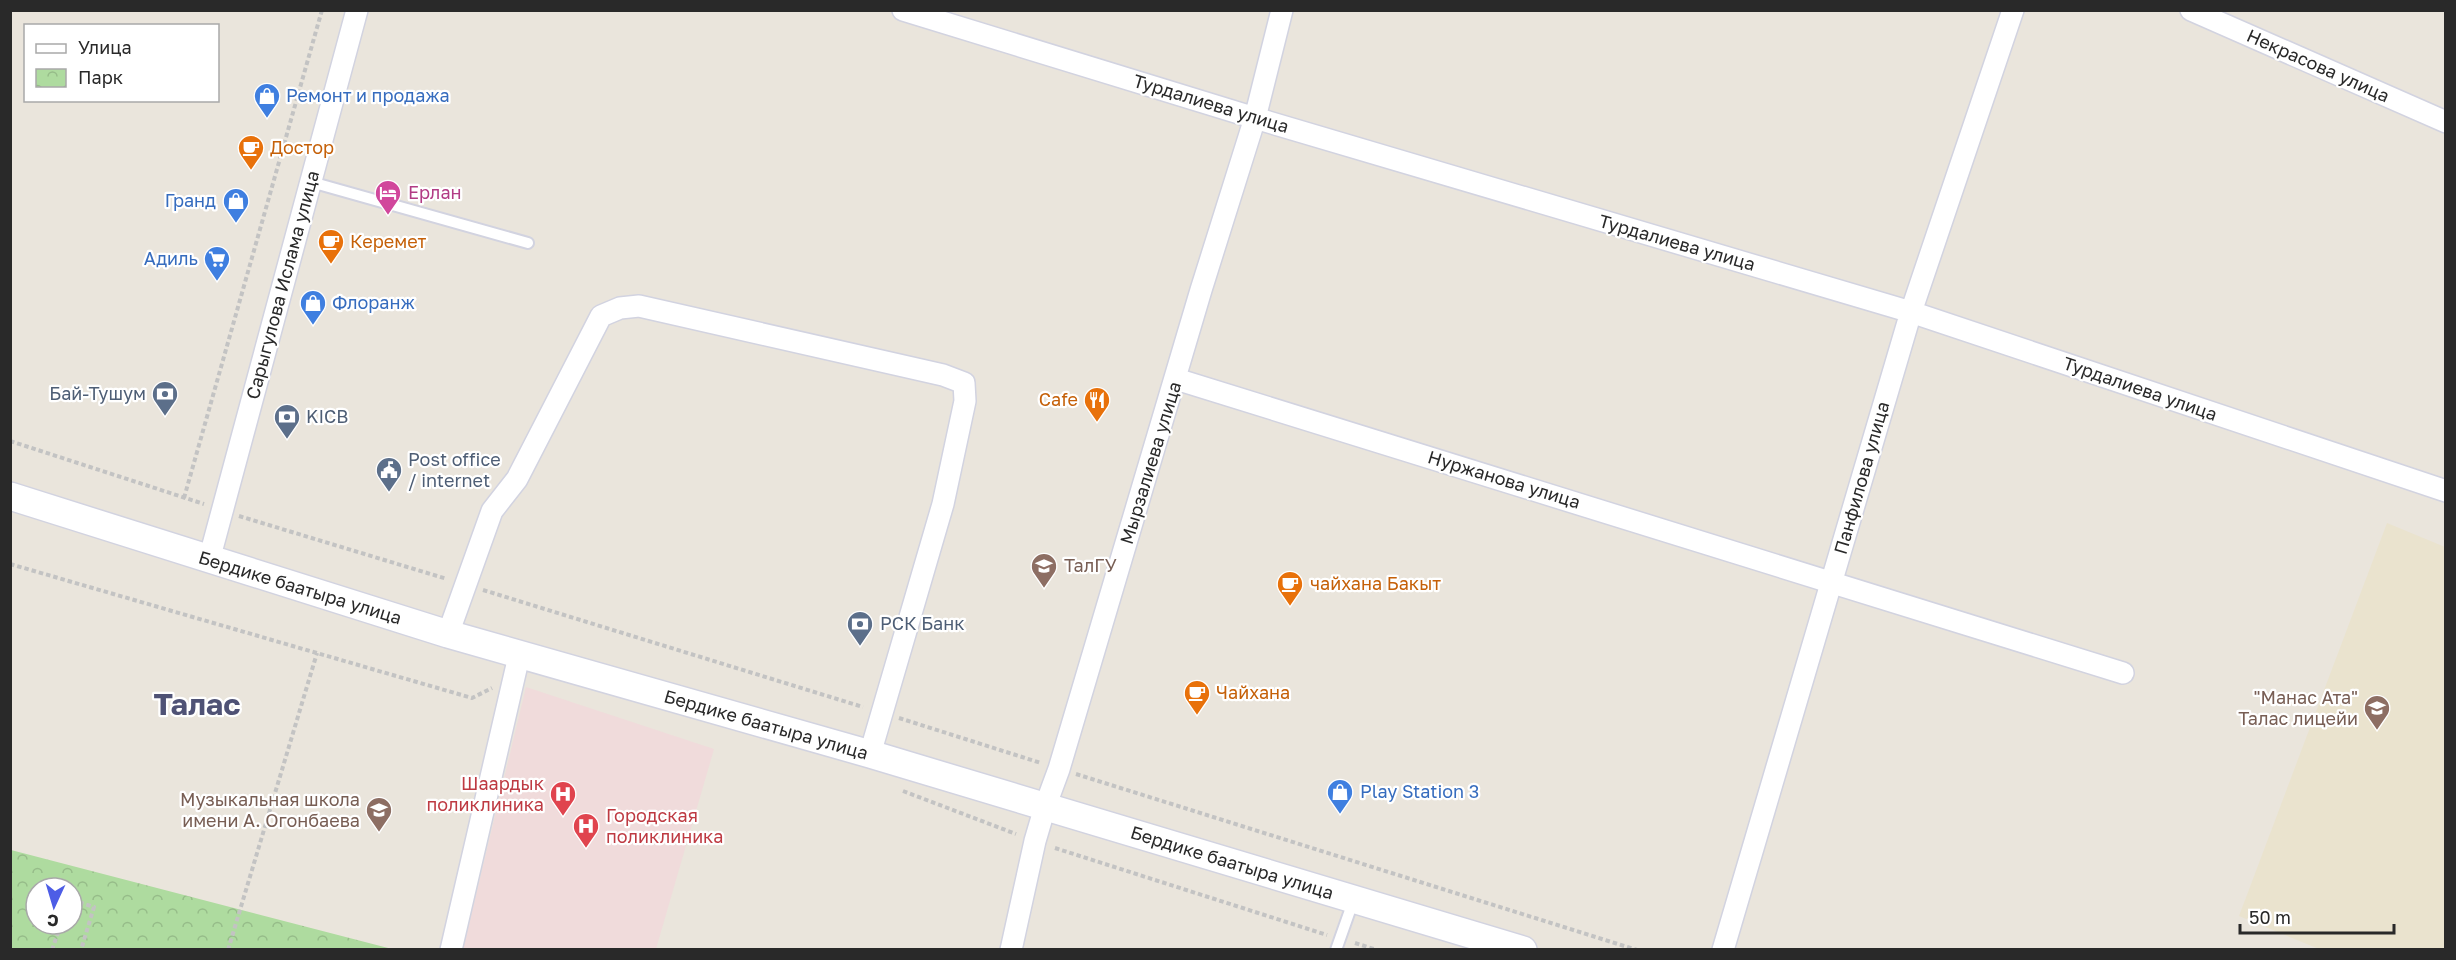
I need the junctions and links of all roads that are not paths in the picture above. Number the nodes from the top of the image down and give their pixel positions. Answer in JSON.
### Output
{"nodes":[{"id":1,"x":357,"y":10,"type":"edge"},
{"id":2,"x":903,"y":10,"type":"edge"},
{"id":3,"x":1282,"y":10,"type":"edge"},
{"id":4,"x":2013,"y":10,"type":"edge"},
{"id":5,"x":2191,"y":10,"type":"edge"},
{"id":6,"x":1255,"y":118,"type":"junction"},
{"id":7,"x":2445,"y":122,"type":"edge"},
{"id":8,"x":311,"y":182,"type":"junction"},
{"id":9,"x":528,"y":243,"type":"dead end"},
{"id":10,"x":1911,"y":312,"type":"junction"},
{"id":11,"x":1176,"y":379,"type":"junction"},
{"id":12,"x":2445,"y":491,"type":"edge"},
{"id":13,"x":10,"y":496,"type":"edge"},
{"id":14,"x":209,"y":560,"type":"junction"},
{"id":15,"x":1832,"y":582,"type":"junction"},
{"id":16,"x":448,"y":634,"type":"junction"},
{"id":17,"x":517,"y":666,"type":"junction"},
{"id":18,"x":2123,"y":673,"type":"dead end"},
{"id":19,"x":870,"y":754,"type":"junction"},
{"id":20,"x":1045,"y":807,"type":"junction"},
{"id":21,"x":1354,"y":899,"type":"junction"},
{"id":22,"x":1338,"y":944,"type":"edge"},
{"id":23,"x":450,"y":950,"type":"edge"},
{"id":24,"x":1011,"y":950,"type":"edge"},
{"id":25,"x":1523,"y":950,"type":"edge"},
{"id":26,"x":1723,"y":950,"type":"edge"}],
"edges":[{"from":1,"to":8,"type":"street","name":"Сарыгулова Ислама улица"},
{"from":2,"to":6,"type":"street","name":"Турдалиева улица"},
{"from":3,"to":6,"type":"street","name":"Мырзалиева улица"},
{"from":4,"to":10,"type":"street","name":"Панфилова улица"},
{"from":5,"to":7,"type":"street","name":"Некрасова улица"},
{"from":6,"to":10,"type":"street","name":"Турдалиева улица"},
{"from":6,"to":11,"type":"street","name":"Мырзалиева улица"},
{"from":8,"to":9,"type":"lane"},
{"from":8,"to":14,"type":"street","name":"Сарыгулова Ислама улица"},
{"from":10,"to":12,"type":"street","name":"Турдалиева улица"},
{"from":10,"to":15,"type":"street","name":"Панфилова улица"},
{"from":11,"to":15,"type":"street","name":"Нуржанова улица"},
{"from":11,"to":20,"type":"street","name":"Мырзалиева улица"},
{"from":13,"to":14,"type":"street","name":"Бердике баатыра улица"},
{"from":14,"to":16,"type":"street","name":"Бердике баатыра улица"},
{"from":15,"to":18,"type":"street","name":"Нуржанова улица"},
{"from":15,"to":26,"type":"street","name":"Панфилова улица"},
{"from":16,"to":17,"type":"street","name":"Бердике баатыра улица"},
{"from":16,"to":19,"type":"street"},
{"from":17,"to":19,"type":"street","name":"Бердике баатыра улица"},
{"from":17,"to":23,"type":"street"},
{"from":19,"to":20,"type":"street","name":"Бердике баатыра улица"},
{"from":20,"to":21,"type":"street","name":"Бердике баатыра улица"},
{"from":20,"to":24,"type":"street","name":"Мырзалиева улица"},
{"from":21,"to":22,"type":"lane"},
{"from":21,"to":25,"type":"street","name":"Бердике баатыра улица"}]}
